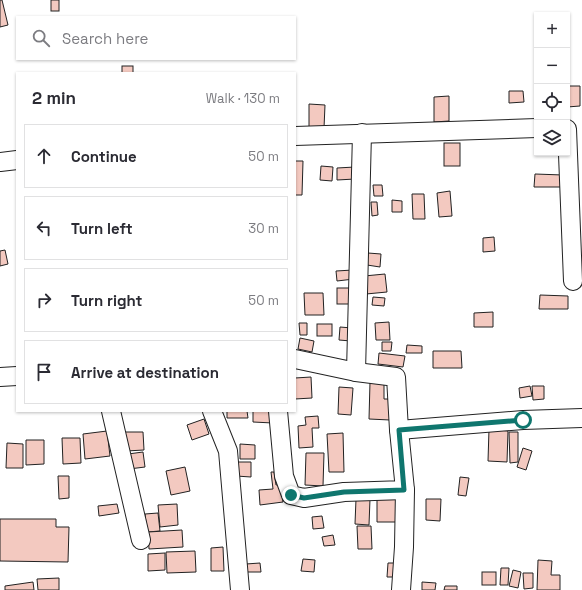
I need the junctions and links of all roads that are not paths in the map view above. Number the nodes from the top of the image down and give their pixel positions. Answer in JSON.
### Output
{"nodes":[{"id":1,"x":534,"y":128,"type":"edge"},
{"id":2,"x":570,"y":128,"type":"edge"},
{"id":3,"x":582,"y":130,"type":"edge"},
{"id":4,"x":362,"y":133,"type":"junction"},
{"id":5,"x":296,"y":136,"type":"edge"},
{"id":6,"x":568,"y":156,"type":"edge"},
{"id":7,"x":16,"y":160,"type":"edge"},
{"id":8,"x":0,"y":162,"type":"edge"},
{"id":9,"x":573,"y":281,"type":"dead end"},
{"id":10,"x":296,"y":359,"type":"edge"},
{"id":11,"x":356,"y":372,"type":"junction"},
{"id":12,"x":16,"y":376,"type":"edge"},
{"id":13,"x":0,"y":377,"type":"edge"},
{"id":14,"x":110,"y":412,"type":"edge"},
{"id":15,"x":212,"y":412,"type":"edge"},
{"id":16,"x":278,"y":412,"type":"edge"},
{"id":17,"x":582,"y":418,"type":"edge"},
{"id":18,"x":399,"y":430,"type":"junction"},
{"id":19,"x":404,"y":490,"type":"junction"},
{"id":20,"x":141,"y":540,"type":"dead end"},
{"id":21,"x":240,"y":590,"type":"edge"},
{"id":22,"x":401,"y":590,"type":"edge"}],
"edges":[{"from":1,"to":4,"type":"street"},
{"from":2,"to":3,"type":"street"},
{"from":4,"to":5,"type":"street"},
{"from":4,"to":11,"type":"street"},
{"from":6,"to":9,"type":"street"},
{"from":7,"to":8,"type":"street"},
{"from":10,"to":11,"type":"street"},
{"from":11,"to":18,"type":"street"},
{"from":12,"to":13,"type":"street"},
{"from":14,"to":20,"type":"street"},
{"from":15,"to":21,"type":"street"},
{"from":16,"to":19,"type":"street"},
{"from":17,"to":18,"type":"street"},
{"from":18,"to":19,"type":"street"},
{"from":19,"to":22,"type":"street"}]}
